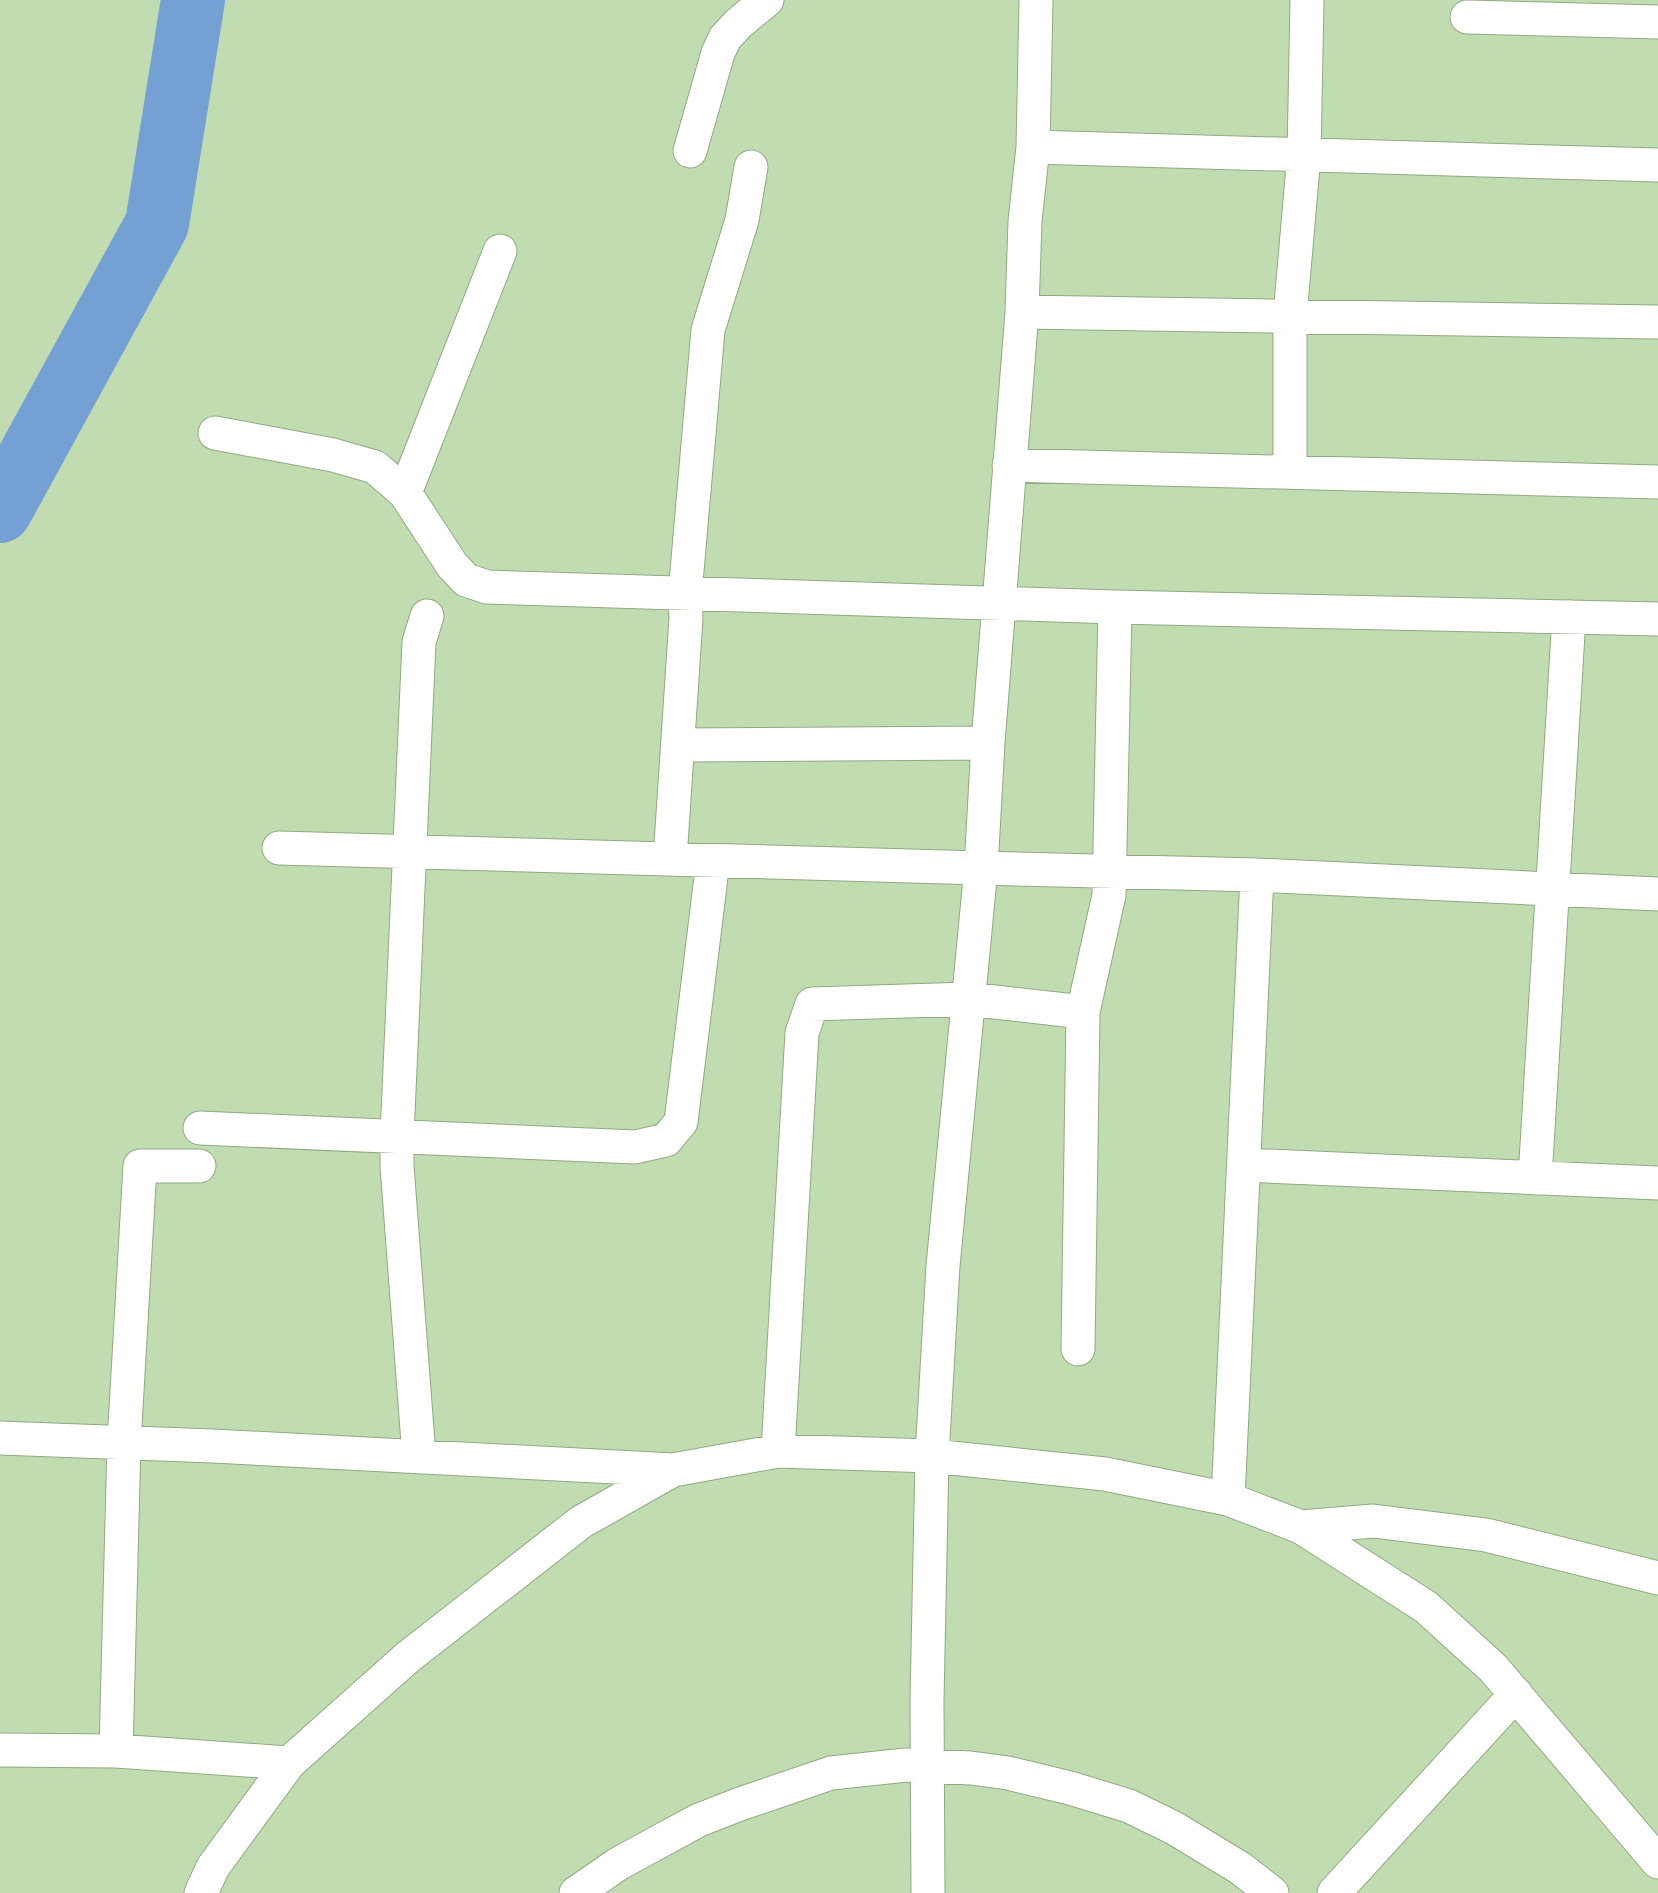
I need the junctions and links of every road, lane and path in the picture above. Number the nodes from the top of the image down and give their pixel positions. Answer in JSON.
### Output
{"nodes":[{"id":1,"x":767,"y":0,"type":"edge"},
{"id":2,"x":1036,"y":0,"type":"edge"},
{"id":3,"x":1307,"y":0,"type":"edge"},
{"id":4,"x":1467,"y":17,"type":"dead end"},
{"id":5,"x":1658,"y":22,"type":"edge"},
{"id":6,"x":1033,"y":147,"type":"junction"},
{"id":7,"x":690,"y":151,"type":"dead end"},
{"id":8,"x":1304,"y":155,"type":"junction"},
{"id":9,"x":1658,"y":165,"type":"edge"},
{"id":10,"x":751,"y":167,"type":"dead end"},
{"id":11,"x":500,"y":251,"type":"dead end"},
{"id":12,"x":1022,"y":312,"type":"junction"},
{"id":13,"x":1290,"y":316,"type":"junction"},
{"id":14,"x":1658,"y":322,"type":"edge"},
{"id":15,"x":215,"y":433,"type":"dead end"},
{"id":16,"x":1009,"y":465,"type":"junction"},
{"id":17,"x":1290,"y":472,"type":"junction"},
{"id":18,"x":1658,"y":482,"type":"edge"},
{"id":19,"x":405,"y":493,"type":"junction"},
{"id":20,"x":685,"y":594,"type":"junction"},
{"id":21,"x":999,"y":603,"type":"junction"},
{"id":22,"x":1115,"y":607,"type":"junction"},
{"id":23,"x":427,"y":616,"type":"dead end"},
{"id":24,"x":1569,"y":617,"type":"junction"},
{"id":25,"x":1658,"y":619,"type":"edge"},
{"id":26,"x":988,"y":743,"type":"junction"},
{"id":27,"x":678,"y":745,"type":"junction"},
{"id":28,"x":279,"y":848,"type":"dead end"},
{"id":29,"x":408,"y":852,"type":"junction"},
{"id":30,"x":670,"y":859,"type":"junction"},
{"id":31,"x":713,"y":861,"type":"junction"},
{"id":32,"x":981,"y":868,"type":"junction"},
{"id":33,"x":1109,"y":872,"type":"junction"},
{"id":34,"x":1257,"y":875,"type":"junction"},
{"id":35,"x":1552,"y":890,"type":"junction"},
{"id":36,"x":1658,"y":894,"type":"edge"},
{"id":37,"x":968,"y":999,"type":"junction"},
{"id":38,"x":1083,"y":1012,"type":"junction"},
{"id":39,"x":200,"y":1128,"type":"dead end"},
{"id":40,"x":397,"y":1136,"type":"junction"},
{"id":41,"x":1244,"y":1165,"type":"junction"},
{"id":42,"x":199,"y":1166,"type":"dead end"},
{"id":43,"x":1535,"y":1178,"type":"junction"},
{"id":44,"x":1658,"y":1183,"type":"edge"},
{"id":45,"x":1078,"y":1349,"type":"dead end"},
{"id":46,"x":0,"y":1438,"type":"edge"},
{"id":47,"x":124,"y":1443,"type":"junction"},
{"id":48,"x":778,"y":1451,"type":"junction"},
{"id":49,"x":419,"y":1456,"type":"junction"},
{"id":50,"x":932,"y":1456,"type":"junction"},
{"id":51,"x":673,"y":1470,"type":"junction"},
{"id":52,"x":1228,"y":1499,"type":"junction"},
{"id":53,"x":1301,"y":1527,"type":"junction"},
{"id":54,"x":1658,"y":1578,"type":"edge"},
{"id":55,"x":1516,"y":1694,"type":"junction"},
{"id":56,"x":0,"y":1750,"type":"edge"},
{"id":57,"x":116,"y":1751,"type":"junction"},
{"id":58,"x":289,"y":1763,"type":"junction"},
{"id":59,"x":928,"y":1767,"type":"junction"},
{"id":60,"x":1658,"y":1862,"type":"edge"},
{"id":61,"x":201,"y":1893,"type":"edge"},
{"id":62,"x":576,"y":1893,"type":"edge"},
{"id":63,"x":928,"y":1893,"type":"edge"},
{"id":64,"x":1272,"y":1893,"type":"edge"},
{"id":65,"x":1334,"y":1893,"type":"edge"}],
"edges":[{"from":1,"to":7,"type":"street"},
{"from":2,"to":6,"type":"street"},
{"from":3,"to":8,"type":"street"},
{"from":4,"to":5,"type":"street"},
{"from":6,"to":8,"type":"street"},
{"from":6,"to":12,"type":"street"},
{"from":8,"to":9,"type":"street"},
{"from":8,"to":13,"type":"street"},
{"from":10,"to":20,"type":"street"},
{"from":11,"to":19,"type":"street"},
{"from":12,"to":13,"type":"street"},
{"from":12,"to":16,"type":"street"},
{"from":13,"to":14,"type":"street"},
{"from":13,"to":17,"type":"street"},
{"from":15,"to":19,"type":"street"},
{"from":16,"to":17,"type":"street"},
{"from":16,"to":21,"type":"street"},
{"from":17,"to":18,"type":"street"},
{"from":19,"to":20,"type":"street"},
{"from":20,"to":21,"type":"street"},
{"from":20,"to":27,"type":"street"},
{"from":21,"to":22,"type":"street"},
{"from":21,"to":26,"type":"street"},
{"from":22,"to":24,"type":"street"},
{"from":22,"to":33,"type":"street"},
{"from":23,"to":29,"type":"street"},
{"from":24,"to":25,"type":"street"},
{"from":24,"to":35,"type":"street"},
{"from":26,"to":27,"type":"street"},
{"from":26,"to":32,"type":"street"},
{"from":27,"to":30,"type":"street"},
{"from":28,"to":29,"type":"street"},
{"from":29,"to":30,"type":"street"},
{"from":29,"to":40,"type":"street"},
{"from":30,"to":31,"type":"street"},
{"from":31,"to":32,"type":"street"},
{"from":31,"to":40,"type":"street"},
{"from":32,"to":33,"type":"street"},
{"from":32,"to":37,"type":"street"},
{"from":33,"to":34,"type":"street"},
{"from":33,"to":38,"type":"street"},
{"from":34,"to":35,"type":"street"},
{"from":34,"to":41,"type":"street"},
{"from":35,"to":36,"type":"street"},
{"from":35,"to":43,"type":"street"},
{"from":37,"to":38,"type":"street"},
{"from":37,"to":48,"type":"street"},
{"from":37,"to":50,"type":"street"},
{"from":38,"to":45,"type":"street"},
{"from":39,"to":40,"type":"street"},
{"from":40,"to":49,"type":"street"},
{"from":41,"to":43,"type":"street"},
{"from":41,"to":52,"type":"street"},
{"from":42,"to":47,"type":"street"},
{"from":43,"to":44,"type":"street"},
{"from":46,"to":47,"type":"street"},
{"from":47,"to":49,"type":"street"},
{"from":47,"to":57,"type":"street"},
{"from":48,"to":50,"type":"street"},
{"from":48,"to":51,"type":"street"},
{"from":49,"to":51,"type":"street"},
{"from":50,"to":52,"type":"street"},
{"from":50,"to":59,"type":"street"},
{"from":51,"to":58,"type":"street"},
{"from":52,"to":53,"type":"street"},
{"from":53,"to":54,"type":"street"},
{"from":53,"to":55,"type":"street"},
{"from":55,"to":60,"type":"street"},
{"from":55,"to":65,"type":"street"},
{"from":56,"to":57,"type":"street"},
{"from":57,"to":58,"type":"street"},
{"from":58,"to":61,"type":"street"},
{"from":59,"to":62,"type":"street"},
{"from":59,"to":63,"type":"street"},
{"from":59,"to":64,"type":"street"}]}
